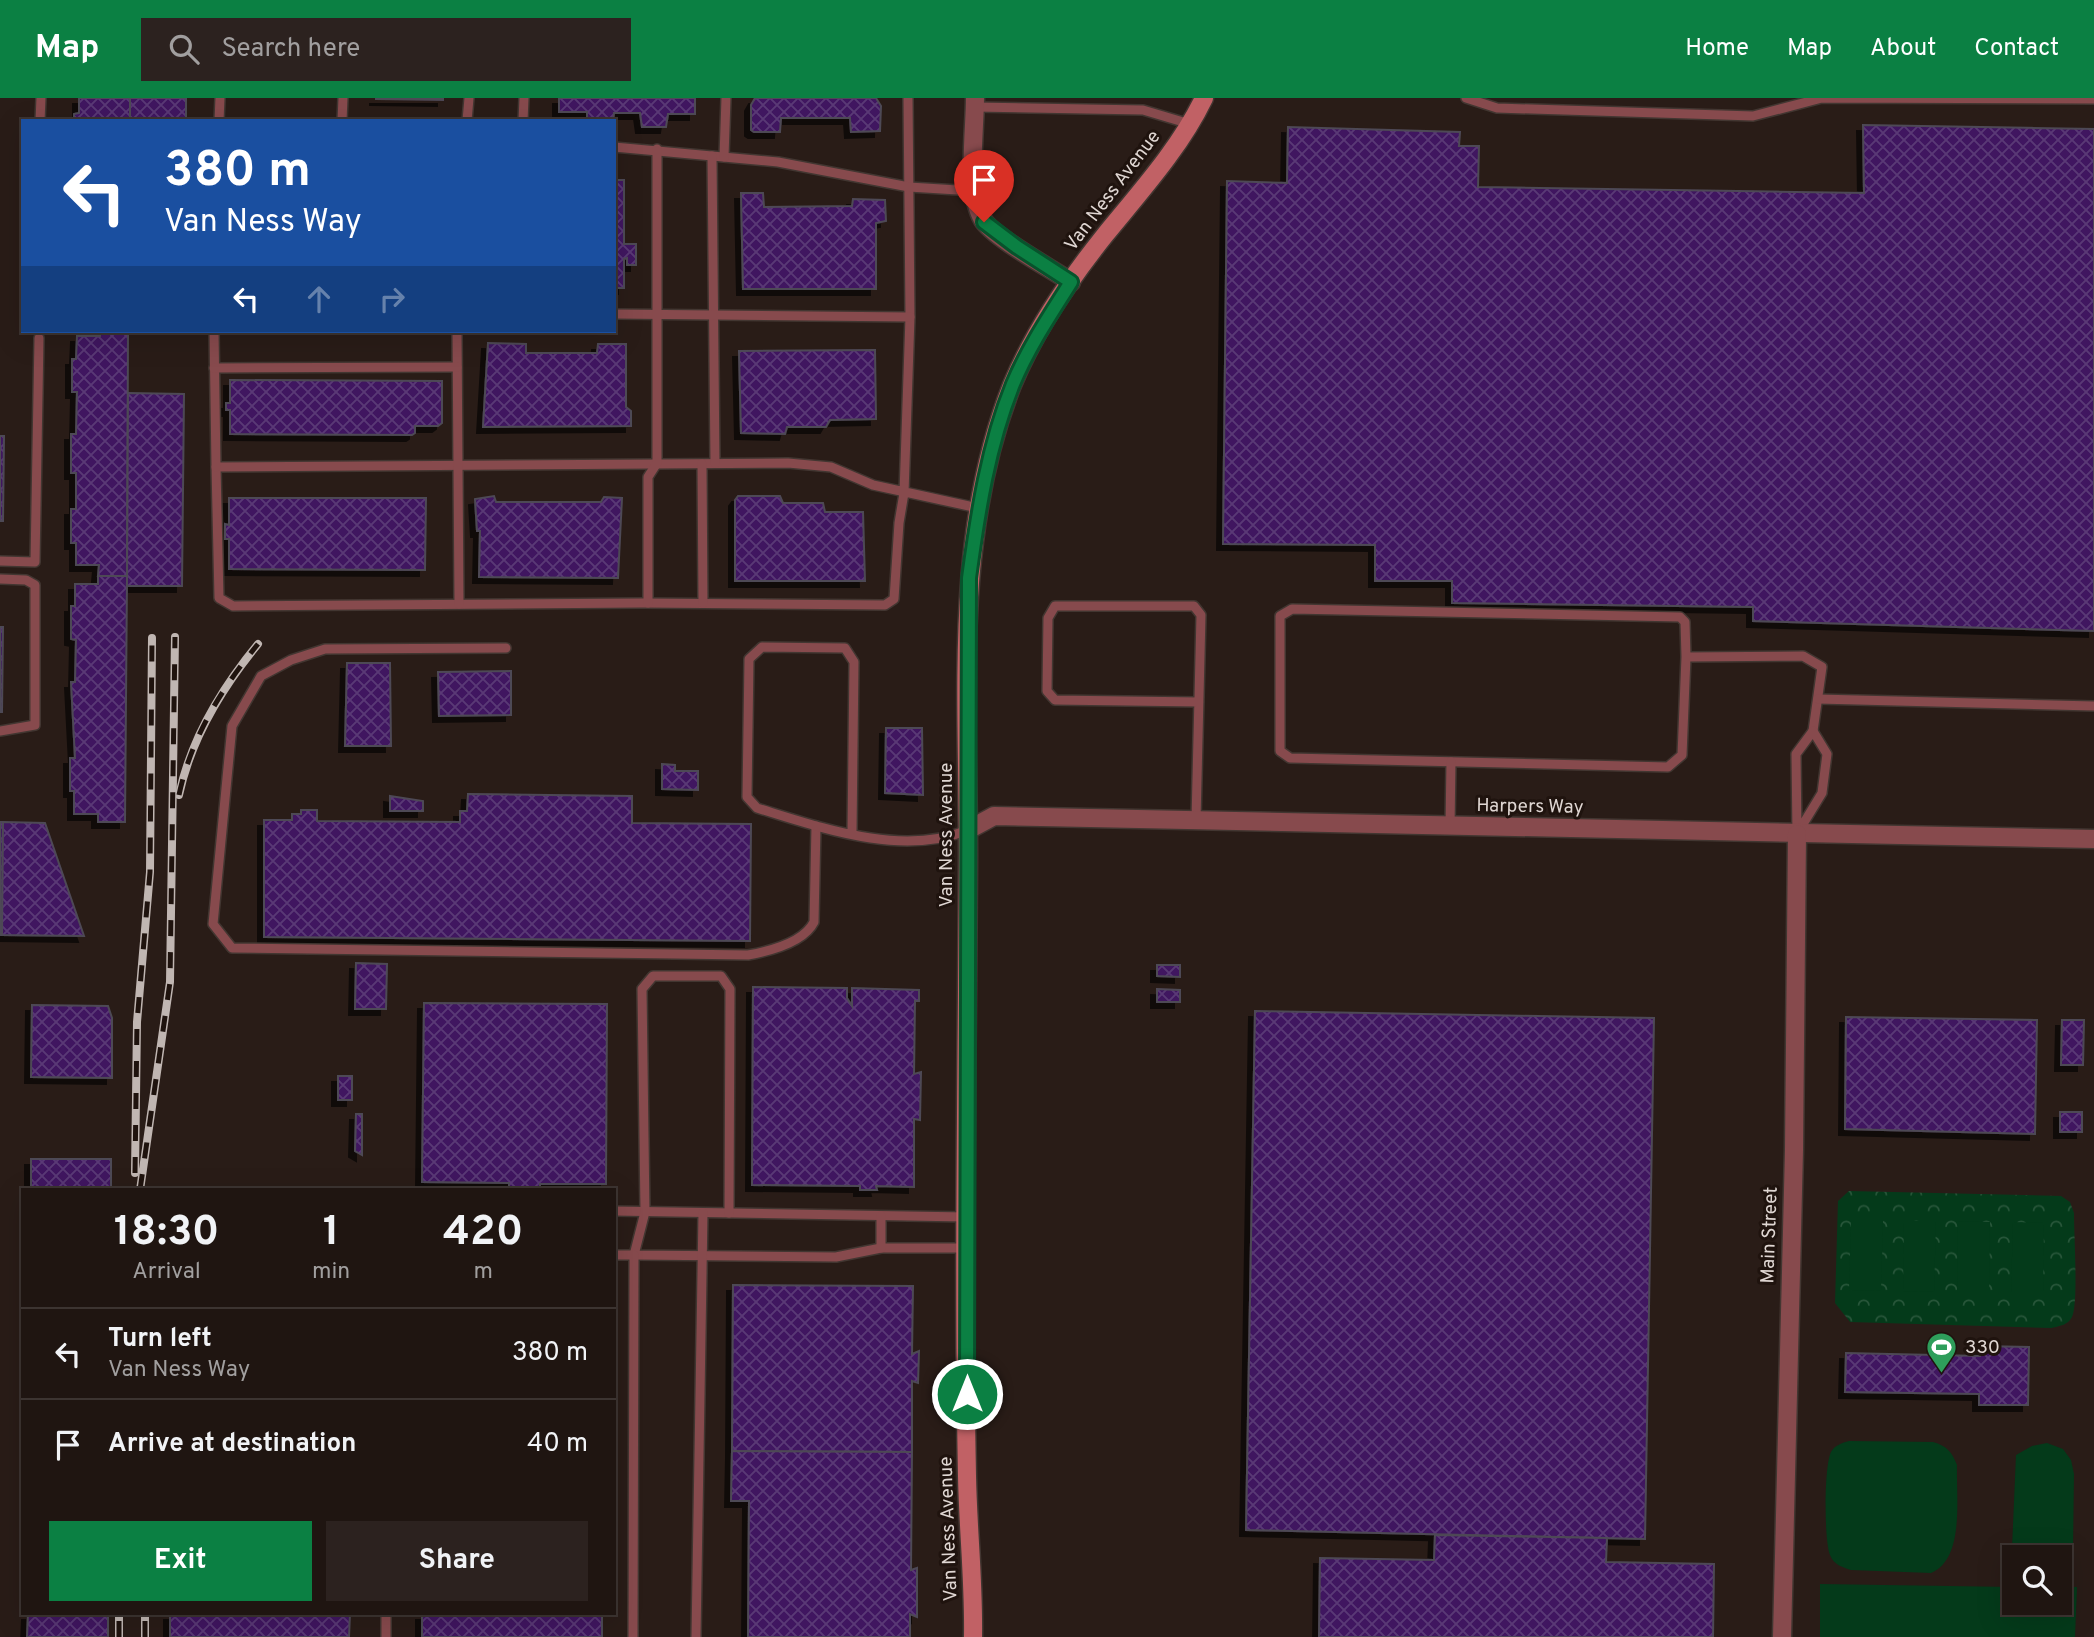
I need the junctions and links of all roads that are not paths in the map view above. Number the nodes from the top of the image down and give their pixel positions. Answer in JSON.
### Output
{"nodes":[{"id":1,"x":41,"y":98,"type":"edge"},
{"id":2,"x":220,"y":98,"type":"edge"},
{"id":3,"x":342,"y":98,"type":"edge"},
{"id":4,"x":469,"y":98,"type":"edge"},
{"id":5,"x":524,"y":98,"type":"edge"},
{"id":6,"x":726,"y":98,"type":"edge"},
{"id":7,"x":908,"y":98,"type":"edge"},
{"id":8,"x":1204,"y":98,"type":"edge"},
{"id":9,"x":1466,"y":98,"type":"edge"},
{"id":10,"x":2094,"y":99,"type":"edge"},
{"id":11,"x":975,"y":103,"type":"edge"},
{"id":12,"x":40,"y":119,"type":"edge"},
{"id":13,"x":219,"y":119,"type":"edge"},
{"id":14,"x":342,"y":119,"type":"edge"},
{"id":15,"x":467,"y":119,"type":"edge"},
{"id":16,"x":523,"y":119,"type":"edge"},
{"id":17,"x":1190,"y":124,"type":"junction"},
{"id":18,"x":616,"y":147,"type":"edge"},
{"id":19,"x":657,"y":149,"type":"junction"},
{"id":20,"x":712,"y":156,"type":"junction"},
{"id":21,"x":724,"y":157,"type":"junction"},
{"id":22,"x":909,"y":187,"type":"junction"},
{"id":23,"x":974,"y":191,"type":"junction"},
{"id":24,"x":1071,"y":282,"type":"junction"},
{"id":25,"x":616,"y":314,"type":"edge"},
{"id":26,"x":713,"y":314,"type":"junction"},
{"id":27,"x":659,"y":315,"type":"junction"},
{"id":28,"x":910,"y":317,"type":"junction"},
{"id":29,"x":214,"y":333,"type":"edge"},
{"id":30,"x":457,"y":333,"type":"edge"},
{"id":31,"x":39,"y":338,"type":"dead end"},
{"id":32,"x":457,"y":366,"type":"junction"},
{"id":33,"x":214,"y":368,"type":"junction"},
{"id":34,"x":657,"y":463,"type":"junction"},
{"id":35,"x":702,"y":464,"type":"junction"},
{"id":36,"x":715,"y":464,"type":"junction"},
{"id":37,"x":216,"y":467,"type":"junction"},
{"id":38,"x":457,"y":467,"type":"junction"},
{"id":39,"x":904,"y":493,"type":"junction"},
{"id":40,"x":978,"y":508,"type":"junction"},
{"id":41,"x":0,"y":561,"type":"edge"},
{"id":42,"x":0,"y":579,"type":"edge"},
{"id":43,"x":648,"y":603,"type":"junction"},
{"id":44,"x":703,"y":603,"type":"junction"},
{"id":45,"x":459,"y":604,"type":"junction"},
{"id":46,"x":506,"y":648,"type":"dead end"},
{"id":47,"x":1686,"y":657,"type":"junction"},
{"id":48,"x":1818,"y":699,"type":"junction"},
{"id":49,"x":1199,"y":702,"type":"junction"},
{"id":50,"x":2094,"y":706,"type":"edge"},
{"id":51,"x":0,"y":731,"type":"edge"},
{"id":52,"x":1814,"y":732,"type":"junction"},
{"id":53,"x":1451,"y":762,"type":"junction"},
{"id":54,"x":1196,"y":820,"type":"junction"},
{"id":55,"x":816,"y":826,"type":"junction"},
{"id":56,"x":1450,"y":826,"type":"junction"},
{"id":57,"x":968,"y":831,"type":"junction"},
{"id":58,"x":852,"y":832,"type":"junction"},
{"id":59,"x":1797,"y":834,"type":"junction"},
{"id":60,"x":2094,"y":839,"type":"edge"},
{"id":61,"x":616,"y":1212,"type":"edge"},
{"id":62,"x":645,"y":1212,"type":"junction"},
{"id":63,"x":703,"y":1213,"type":"junction"},
{"id":64,"x":729,"y":1213,"type":"junction"},
{"id":65,"x":881,"y":1216,"type":"junction"},
{"id":66,"x":967,"y":1217,"type":"junction"},
{"id":67,"x":881,"y":1248,"type":"junction"},
{"id":68,"x":967,"y":1248,"type":"junction"},
{"id":69,"x":616,"y":1255,"type":"edge"},
{"id":70,"x":634,"y":1255,"type":"junction"},
{"id":71,"x":701,"y":1256,"type":"junction"},
{"id":72,"x":386,"y":1615,"type":"edge"},
{"id":73,"x":386,"y":1637,"type":"edge"},
{"id":74,"x":633,"y":1637,"type":"edge"},
{"id":75,"x":696,"y":1637,"type":"edge"},
{"id":76,"x":973,"y":1637,"type":"edge"},
{"id":77,"x":1782,"y":1637,"type":"edge"}],
"edges":[{"from":1,"to":12,"type":"lane"},
{"from":2,"to":13,"type":"lane"},
{"from":3,"to":14,"type":"lane"},
{"from":4,"to":15,"type":"lane"},
{"from":5,"to":16,"type":"lane"},
{"from":6,"to":21,"type":"lane"},
{"from":7,"to":22,"type":"lane"},
{"from":8,"to":17,"type":"main road","name":"Van Ness Avenue"},
{"from":9,"to":10,"type":"lane"},
{"from":11,"to":17,"type":"lane"},
{"from":11,"to":23,"type":"street"},
{"from":17,"to":24,"type":"main road","name":"Van Ness Avenue"},
{"from":18,"to":19,"type":"lane"},
{"from":19,"to":20,"type":"lane"},
{"from":19,"to":27,"type":"lane"},
{"from":20,"to":21,"type":"lane"},
{"from":20,"to":26,"type":"lane"},
{"from":21,"to":22,"type":"lane"},
{"from":22,"to":23,"type":"lane"},
{"from":22,"to":28,"type":"lane"},
{"from":23,"to":24,"type":"street"},
{"from":24,"to":40,"type":"main road","name":"Van Ness Avenue"},
{"from":25,"to":27,"type":"lane"},
{"from":26,"to":27,"type":"lane"},
{"from":26,"to":28,"type":"lane"},
{"from":26,"to":36,"type":"lane"},
{"from":27,"to":34,"type":"lane"},
{"from":28,"to":39,"type":"lane"},
{"from":29,"to":33,"type":"lane"},
{"from":30,"to":32,"type":"lane"},
{"from":31,"to":41,"type":"lane"},
{"from":32,"to":33,"type":"lane"},
{"from":32,"to":38,"type":"lane"},
{"from":33,"to":37,"type":"lane"},
{"from":34,"to":35,"type":"lane"},
{"from":34,"to":38,"type":"lane"},
{"from":34,"to":43,"type":"lane"},
{"from":35,"to":36,"type":"lane"},
{"from":35,"to":44,"type":"lane"},
{"from":36,"to":39,"type":"lane"},
{"from":37,"to":38,"type":"lane"},
{"from":37,"to":45,"type":"lane"},
{"from":38,"to":45,"type":"lane"},
{"from":39,"to":40,"type":"lane"},
{"from":39,"to":44,"type":"lane"},
{"from":40,"to":57,"type":"main road","name":"Van Ness Avenue"},
{"from":42,"to":51,"type":"lane"},
{"from":43,"to":44,"type":"lane"},
{"from":43,"to":45,"type":"lane"},
{"from":46,"to":55,"type":"lane"},
{"from":47,"to":48,"type":"lane"},
{"from":47,"to":53,"type":"lane"},
{"from":47,"to":53,"type":"lane"},
{"from":48,"to":50,"type":"lane"},
{"from":48,"to":52,"type":"lane"},
{"from":49,"to":49,"type":"lane"},
{"from":49,"to":54,"type":"lane"},
{"from":52,"to":59,"type":"lane"},
{"from":52,"to":59,"type":"lane"},
{"from":53,"to":56,"type":"lane"},
{"from":54,"to":56,"type":"street","name":"Harpers Way"},
{"from":54,"to":57,"type":"street","name":"Harpers Way"},
{"from":55,"to":58,"type":"lane"},
{"from":55,"to":58,"type":"lane"},
{"from":56,"to":59,"type":"street","name":"Harpers Way"},
{"from":57,"to":58,"type":"lane"},
{"from":57,"to":66,"type":"main road","name":"Van Ness Avenue"},
{"from":59,"to":60,"type":"street","name":"Harpers Way"},
{"from":59,"to":77,"type":"street","name":"Main Street"},
{"from":61,"to":62,"type":"lane"},
{"from":62,"to":63,"type":"lane"},
{"from":62,"to":64,"type":"lane"},
{"from":62,"to":70,"type":"lane"},
{"from":63,"to":64,"type":"lane"},
{"from":63,"to":71,"type":"lane"},
{"from":64,"to":65,"type":"lane"},
{"from":65,"to":66,"type":"lane"},
{"from":65,"to":67,"type":"lane"},
{"from":66,"to":68,"type":"main road","name":"Van Ness Avenue"},
{"from":67,"to":68,"type":"lane"},
{"from":67,"to":71,"type":"lane"},
{"from":68,"to":76,"type":"main road","name":"Van Ness Avenue"},
{"from":69,"to":70,"type":"lane"},
{"from":70,"to":71,"type":"lane"},
{"from":70,"to":74,"type":"lane"},
{"from":71,"to":75,"type":"lane"},
{"from":72,"to":73,"type":"lane"}]}
